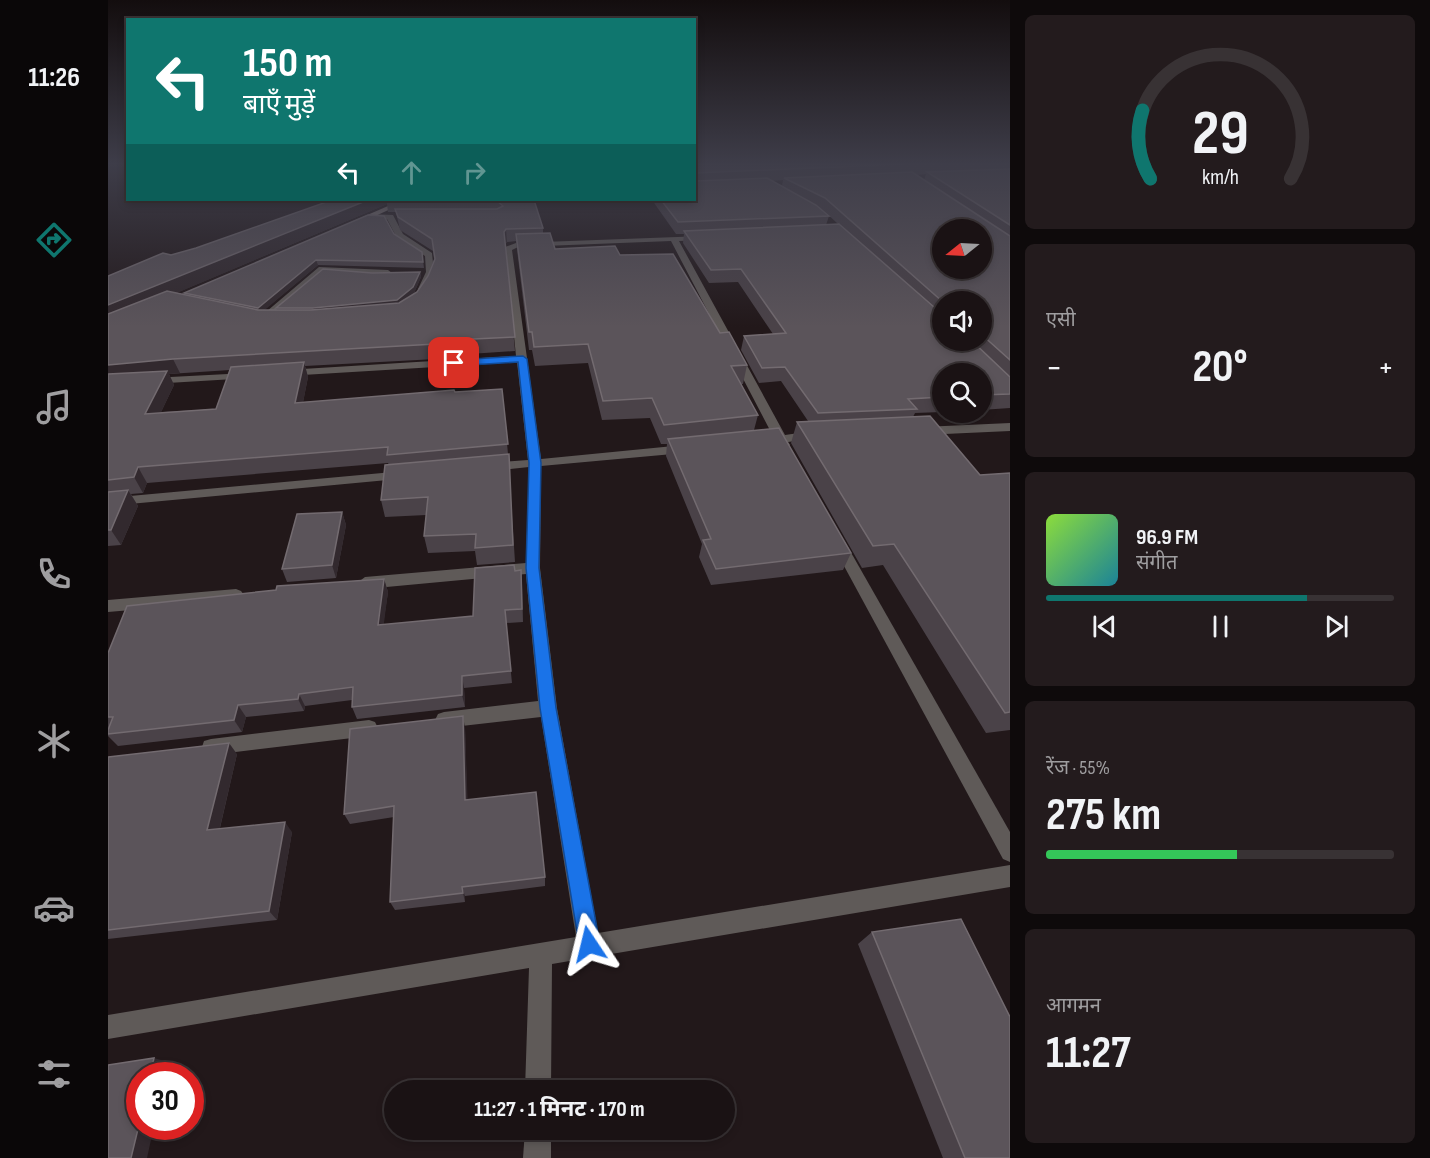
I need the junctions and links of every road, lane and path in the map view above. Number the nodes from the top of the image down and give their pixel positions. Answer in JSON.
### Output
{"nodes":[{"id":1,"x":365,"y":218,"type":"edge"},
{"id":2,"x":390,"y":218,"type":"edge"},
{"id":3,"x":349,"y":225,"type":"edge"},
{"id":4,"x":710,"y":237,"type":"edge"},
{"id":5,"x":674,"y":239,"type":"junction"},
{"id":6,"x":430,"y":272,"type":"junction"},
{"id":7,"x":395,"y":273,"type":"edge"},
{"id":8,"x":418,"y":273,"type":"edge"},
{"id":9,"x":418,"y":297,"type":"edge"},
{"id":10,"x":252,"y":317,"type":"edge"},
{"id":11,"x":262,"y":319,"type":"junction"},
{"id":12,"x":280,"y":319,"type":"edge"},
{"id":13,"x":523,"y":359,"type":"junction"},
{"id":14,"x":274,"y":374,"type":"edge"},
{"id":15,"x":262,"y":375,"type":"edge"},
{"id":16,"x":144,"y":382,"type":"edge"},
{"id":17,"x":1010,"y":428,"type":"edge"},
{"id":18,"x":914,"y":431,"type":"edge"},
{"id":19,"x":830,"y":434,"type":"edge"},
{"id":20,"x":781,"y":440,"type":"junction"},
{"id":21,"x":757,"y":442,"type":"edge"},
{"id":22,"x":699,"y":448,"type":"edge"},
{"id":23,"x":792,"y":460,"type":"edge"},
{"id":24,"x":535,"y":463,"type":"junction"},
{"id":25,"x":476,"y":469,"type":"edge"},
{"id":26,"x":416,"y":474,"type":"edge"},
{"id":27,"x":108,"y":502,"type":"edge"},
{"id":28,"x":832,"y":532,"type":"edge"},
{"id":29,"x":533,"y":568,"type":"junction"},
{"id":30,"x":344,"y":585,"type":"edge"},
{"id":31,"x":250,"y":593,"type":"edge"},
{"id":32,"x":108,"y":606,"type":"edge"},
{"id":33,"x":548,"y":708,"type":"junction"},
{"id":34,"x":429,"y":722,"type":"edge"},
{"id":35,"x":381,"y":727,"type":"edge"},
{"id":36,"x":191,"y":749,"type":"edge"},
{"id":37,"x":1010,"y":852,"type":"edge"},
{"id":38,"x":1010,"y":876,"type":"edge"},
{"id":39,"x":589,"y":944,"type":"junction"},
{"id":40,"x":541,"y":953,"type":"junction"},
{"id":41,"x":108,"y":1027,"type":"edge"},
{"id":42,"x":538,"y":1080,"type":"edge"},
{"id":43,"x":538,"y":1140,"type":"edge"},
{"id":44,"x":537,"y":1158,"type":"edge"}],
"edges":[{"from":1,"to":3,"type":"street"},
{"from":2,"to":6,"type":"street"},
{"from":4,"to":5,"type":"street"},
{"from":5,"to":13,"type":"street"},
{"from":5,"to":20,"type":"street"},
{"from":6,"to":8,"type":"street"},
{"from":6,"to":9,"type":"street"},
{"from":7,"to":11,"type":"street"},
{"from":10,"to":11,"type":"street"},
{"from":11,"to":12,"type":"street"},
{"from":13,"to":14,"type":"street"},
{"from":13,"to":24,"type":"street"},
{"from":15,"to":16,"type":"street"},
{"from":17,"to":18,"type":"street"},
{"from":19,"to":20,"type":"street"},
{"from":20,"to":21,"type":"street"},
{"from":20,"to":23,"type":"street"},
{"from":22,"to":24,"type":"street"},
{"from":24,"to":25,"type":"street"},
{"from":24,"to":29,"type":"street"},
{"from":26,"to":27,"type":"street"},
{"from":28,"to":37,"type":"street"},
{"from":29,"to":30,"type":"street"},
{"from":29,"to":33,"type":"street"},
{"from":31,"to":32,"type":"street"},
{"from":33,"to":34,"type":"street"},
{"from":33,"to":39,"type":"street"},
{"from":35,"to":36,"type":"street"},
{"from":38,"to":39,"type":"street"},
{"from":39,"to":40,"type":"street"},
{"from":40,"to":41,"type":"street"},
{"from":40,"to":42,"type":"street"},
{"from":43,"to":44,"type":"street"}]}
